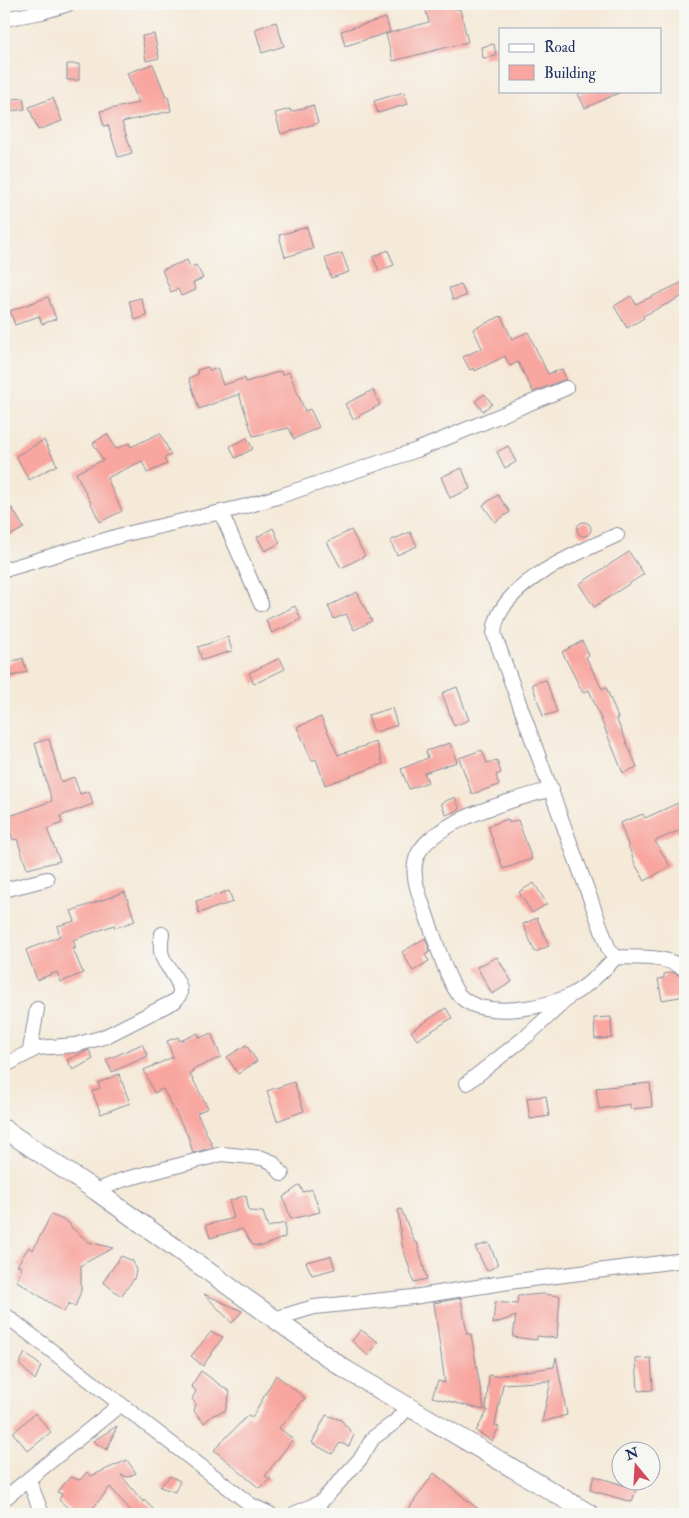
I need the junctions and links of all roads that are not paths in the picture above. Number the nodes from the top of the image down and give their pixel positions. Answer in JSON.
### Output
{"nodes":[{"id":1,"x":68,"y":4,"type":"edge"},
{"id":2,"x":26,"y":9,"type":"edge"},
{"id":3,"x":4,"y":19,"type":"edge"},
{"id":4,"x":566,"y":388,"type":"dead end"},
{"id":5,"x":221,"y":512,"type":"junction"},
{"id":6,"x":617,"y":535,"type":"dead end"},
{"id":7,"x":4,"y":570,"type":"edge"},
{"id":8,"x":261,"y":604,"type":"dead end"},
{"id":9,"x":552,"y":789,"type":"junction"},
{"id":10,"x":47,"y":879,"type":"dead end"},
{"id":11,"x":4,"y":890,"type":"edge"},
{"id":12,"x":162,"y":934,"type":"dead end"},
{"id":13,"x":616,"y":958,"type":"junction"},
{"id":14,"x":682,"y":963,"type":"edge"},
{"id":15,"x":572,"y":994,"type":"junction"},
{"id":16,"x":37,"y":1009,"type":"dead end"},
{"id":17,"x":30,"y":1050,"type":"junction"},
{"id":18,"x":4,"y":1066,"type":"edge"},
{"id":19,"x":467,"y":1083,"type":"dead end"},
{"id":20,"x":4,"y":1129,"type":"edge"},
{"id":21,"x":282,"y":1174,"type":"dead end"},
{"id":22,"x":96,"y":1191,"type":"junction"},
{"id":23,"x":685,"y":1260,"type":"edge"},
{"id":24,"x":4,"y":1314,"type":"edge"},
{"id":25,"x":274,"y":1319,"type":"junction"},
{"id":26,"x":121,"y":1404,"type":"junction"},
{"id":27,"x":408,"y":1407,"type":"junction"},
{"id":28,"x":30,"y":1480,"type":"junction"},
{"id":29,"x":4,"y":1499,"type":"edge"},
{"id":30,"x":246,"y":1510,"type":"edge"},
{"id":31,"x":42,"y":1514,"type":"edge"},
{"id":32,"x":270,"y":1514,"type":"edge"},
{"id":33,"x":294,"y":1514,"type":"edge"},
{"id":34,"x":590,"y":1514,"type":"edge"}],
"edges":[{"from":1,"to":2,"type":"street"},
{"from":2,"to":3,"type":"street"},
{"from":4,"to":5,"type":"street"},
{"from":5,"to":7,"type":"street"},
{"from":5,"to":8,"type":"street"},
{"from":6,"to":9,"type":"street"},
{"from":9,"to":13,"type":"street"},
{"from":9,"to":15,"type":"street"},
{"from":10,"to":11,"type":"street"},
{"from":12,"to":17,"type":"street"},
{"from":13,"to":14,"type":"street"},
{"from":13,"to":15,"type":"street"},
{"from":15,"to":19,"type":"street"},
{"from":16,"to":17,"type":"street"},
{"from":17,"to":18,"type":"street"},
{"from":20,"to":22,"type":"street"},
{"from":21,"to":22,"type":"street"},
{"from":22,"to":25,"type":"street"},
{"from":23,"to":25,"type":"street"},
{"from":24,"to":26,"type":"street"},
{"from":25,"to":27,"type":"street"},
{"from":26,"to":28,"type":"street"},
{"from":26,"to":30,"type":"street"},
{"from":27,"to":33,"type":"street"},
{"from":27,"to":34,"type":"street"},
{"from":28,"to":29,"type":"street"},
{"from":28,"to":31,"type":"street"},
{"from":30,"to":32,"type":"street"}]}
